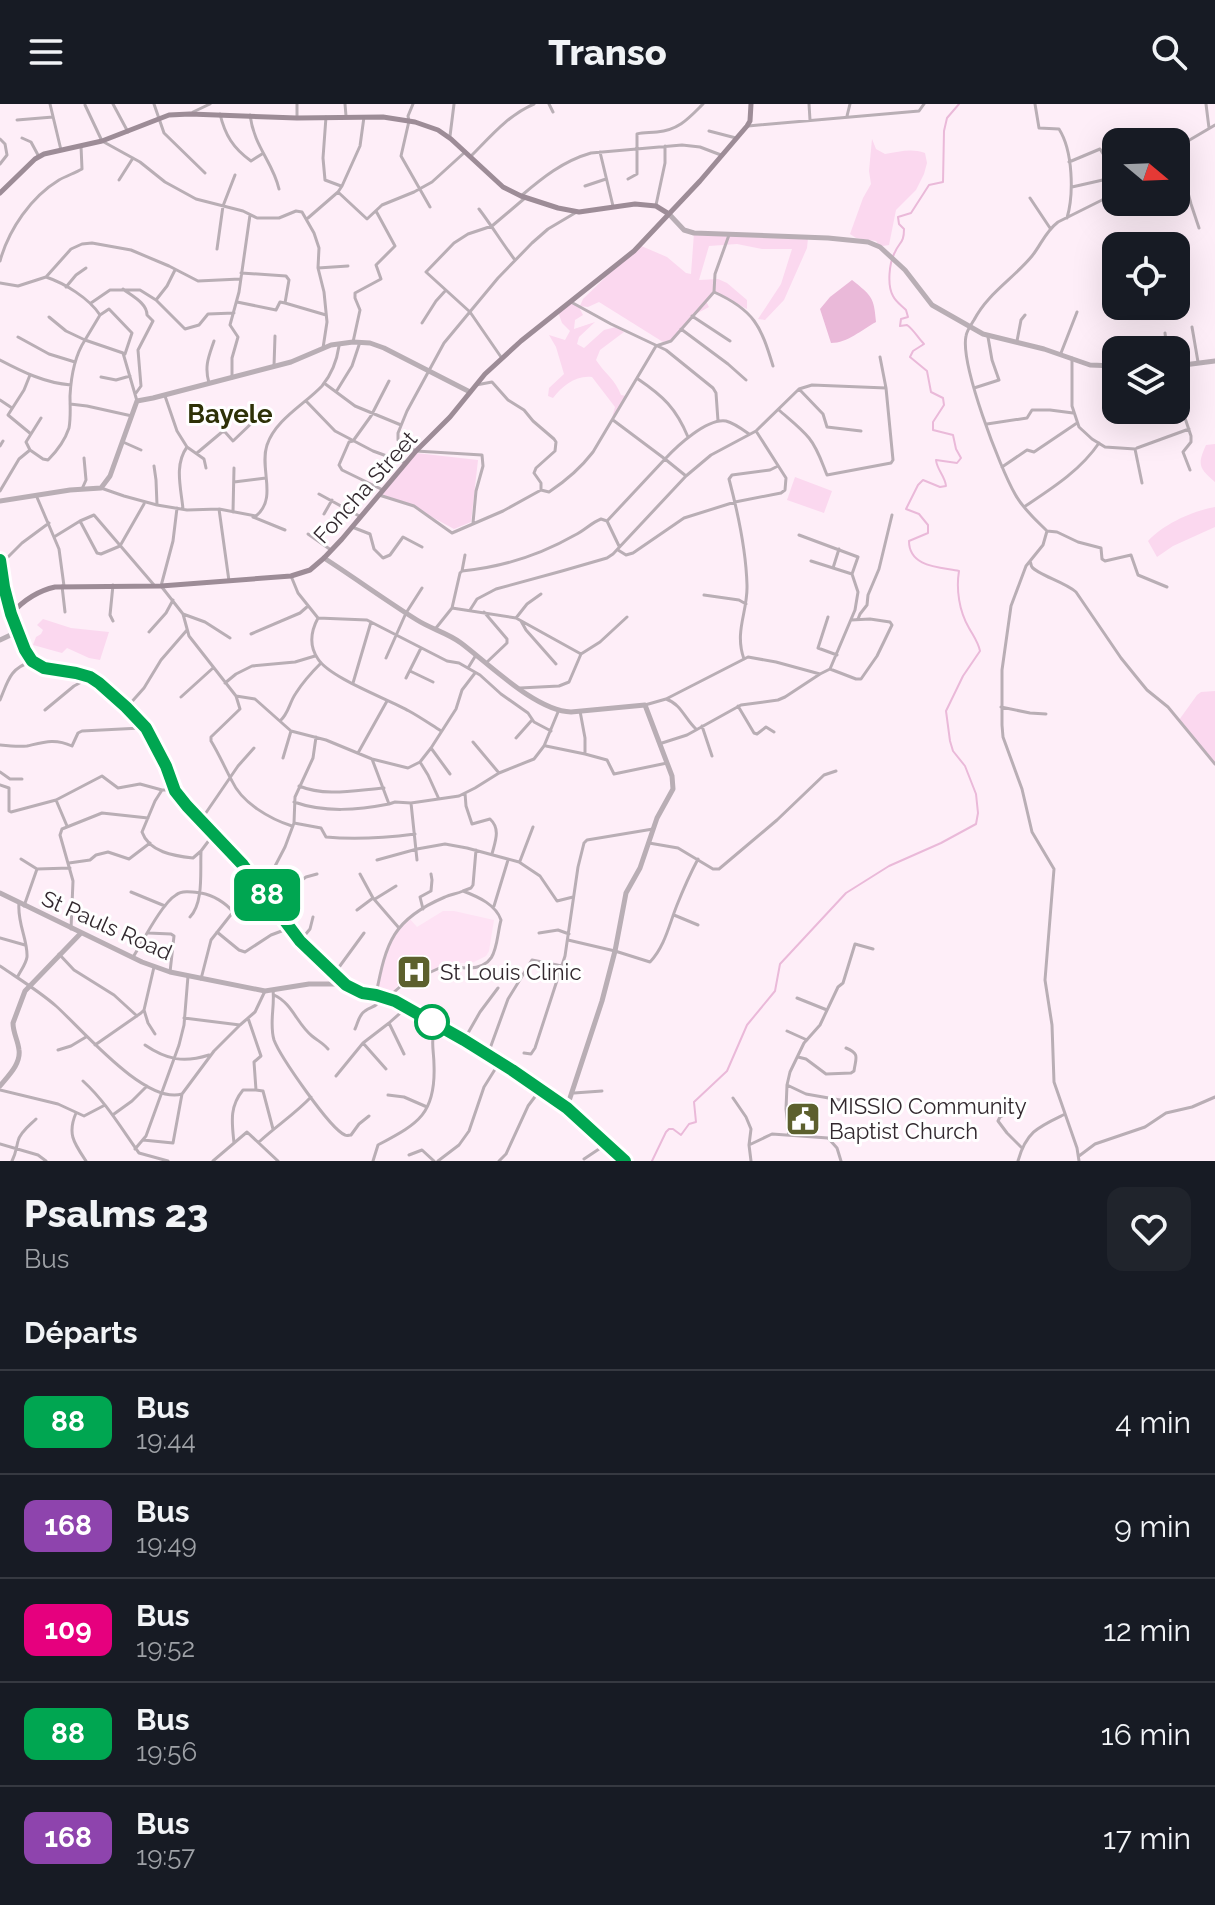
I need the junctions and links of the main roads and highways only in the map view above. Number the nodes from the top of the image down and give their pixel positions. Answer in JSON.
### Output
{"nodes":[{"id":1,"x":751,"y":104,"type":"edge"},
{"id":2,"x":2,"y":191,"type":"edge"},
{"id":3,"x":669,"y":214,"type":"junction"},
{"id":4,"x":0,"y":562,"type":"edge"},
{"id":5,"x":2,"y":587,"type":"edge"},
{"id":6,"x":11,"y":614,"type":"junction"},
{"id":7,"x":625,"y":1161,"type":"edge"}],
"edges":[{"from":1,"to":3,"type":"main road","name":"Foncha Street"},
{"from":2,"to":3,"type":"main road"},
{"from":3,"to":6,"type":"main road","name":"Foncha Street"},
{"from":4,"to":5,"type":"highway"},
{"from":5,"to":6,"type":"highway"},
{"from":6,"to":7,"type":"highway"}]}
